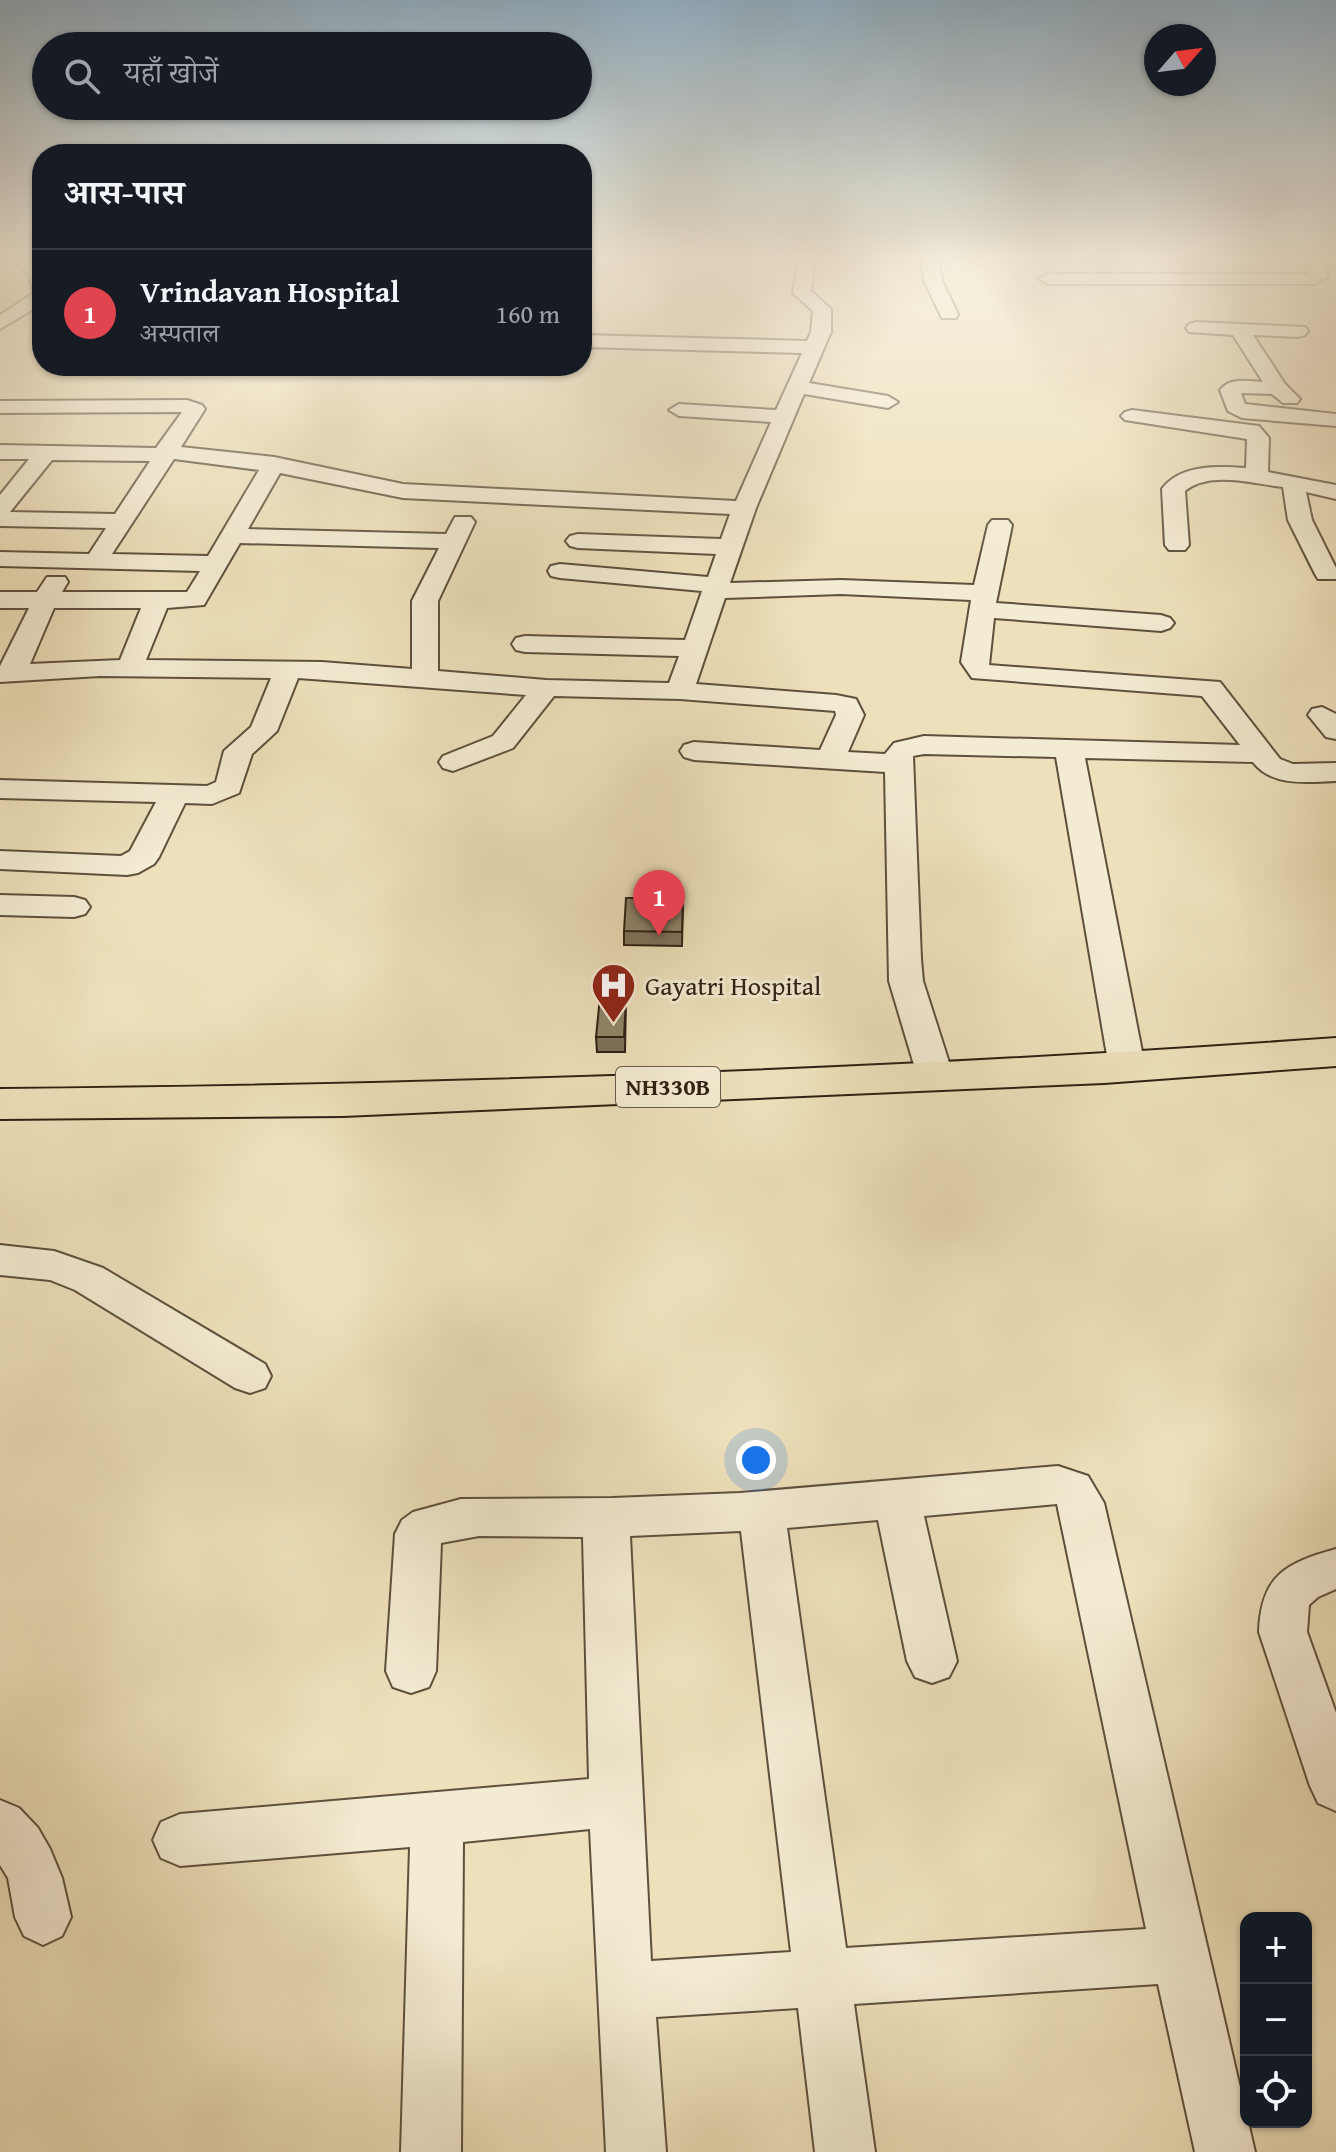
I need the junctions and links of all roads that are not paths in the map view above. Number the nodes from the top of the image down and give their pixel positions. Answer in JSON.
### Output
{"nodes":[{"id":1,"x":808,"y":358,"type":"edge"},
{"id":2,"x":1258,"y":358,"type":"edge"},
{"id":3,"x":796,"y":387,"type":"junction"},
{"id":4,"x":1277,"y":388,"type":"junction"},
{"id":5,"x":888,"y":402,"type":"dead end"},
{"id":6,"x":0,"y":407,"type":"edge"},
{"id":7,"x":679,"y":410,"type":"dead end"},
{"id":8,"x":1132,"y":416,"type":"dead end"},
{"id":9,"x":783,"y":417,"type":"junction"},
{"id":10,"x":1329,"y":420,"type":"edge"},
{"id":11,"x":0,"y":452,"type":"edge"},
{"id":12,"x":46,"y":453,"type":"junction"},
{"id":13,"x":164,"y":453,"type":"junction"},
{"id":14,"x":274,"y":464,"type":"junction"},
{"id":15,"x":1257,"y":477,"type":"junction"},
{"id":16,"x":1293,"y":483,"type":"junction"},
{"id":17,"x":1336,"y":492,"type":"edge"},
{"id":18,"x":476,"y":495,"type":"junction"},
{"id":19,"x":603,"y":501,"type":"junction"},
{"id":20,"x":744,"y":508,"type":"junction"},
{"id":21,"x":0,"y":510,"type":"edge"},
{"id":22,"x":0,"y":519,"type":"edge"},
{"id":23,"x":120,"y":521,"type":"junction"},
{"id":24,"x":1000,"y":525,"type":"dead end"},
{"id":25,"x":233,"y":536,"type":"junction"},
{"id":26,"x":454,"y":541,"type":"junction"},
{"id":27,"x":578,"y":541,"type":"junction"},
{"id":28,"x":1177,"y":545,"type":"dead end"},
{"id":29,"x":730,"y":547,"type":"junction"},
{"id":30,"x":0,"y":559,"type":"edge"},
{"id":31,"x":83,"y":561,"type":"junction"},
{"id":32,"x":217,"y":564,"type":"junction"},
{"id":33,"x":560,"y":571,"type":"junction"},
{"id":34,"x":1327,"y":574,"type":"dead end"},
{"id":35,"x":716,"y":588,"type":"junction"},
{"id":36,"x":544,"y":596,"type":"dead end"},
{"id":37,"x":0,"y":600,"type":"edge"},
{"id":38,"x":45,"y":600,"type":"junction"},
{"id":39,"x":157,"y":600,"type":"junction"},
{"id":40,"x":984,"y":602,"type":"junction"},
{"id":41,"x":1161,"y":623,"type":"dead end"},
{"id":42,"x":525,"y":644,"type":"dead end"},
{"id":43,"x":695,"y":648,"type":"junction"},
{"id":44,"x":130,"y":668,"type":"junction"},
{"id":45,"x":288,"y":669,"type":"junction"},
{"id":46,"x":6,"y":674,"type":"edge"},
{"id":47,"x":425,"y":677,"type":"junction"},
{"id":48,"x":546,"y":688,"type":"junction"},
{"id":49,"x":680,"y":691,"type":"junction"},
{"id":50,"x":1069,"y":749,"type":"junction"},
{"id":51,"x":694,"y":751,"type":"dead end"},
{"id":52,"x":1261,"y":754,"type":"junction"},
{"id":53,"x":831,"y":759,"type":"junction"},
{"id":54,"x":453,"y":762,"type":"dead end"},
{"id":55,"x":899,"y":764,"type":"junction"},
{"id":56,"x":1336,"y":772,"type":"edge"},
{"id":57,"x":0,"y":789,"type":"edge"},
{"id":58,"x":175,"y":794,"type":"junction"},
{"id":59,"x":0,"y":860,"type":"edge"},
{"id":60,"x":0,"y":905,"type":"edge"},
{"id":61,"x":74,"y":907,"type":"dead end"},
{"id":62,"x":1336,"y":1052,"type":"edge"},
{"id":63,"x":1127,"y":1067,"type":"junction"},
{"id":64,"x":1336,"y":1074,"type":"edge"},
{"id":65,"x":935,"y":1075,"type":"junction"},
{"id":66,"x":0,"y":1104,"type":"edge"},
{"id":67,"x":0,"y":1121,"type":"edge"},
{"id":68,"x":0,"y":1260,"type":"edge"},
{"id":69,"x":250,"y":1376,"type":"dead end"},
{"id":70,"x":897,"y":1500,"type":"junction"},
{"id":71,"x":761,"y":1508,"type":"junction"},
{"id":72,"x":606,"y":1518,"type":"junction"},
{"id":73,"x":1336,"y":1569,"type":"edge"},
{"id":74,"x":932,"y":1661,"type":"dead end"},
{"id":75,"x":411,"y":1671,"type":"dead end"},
{"id":76,"x":1332,"y":1761,"type":"edge"},
{"id":77,"x":616,"y":1801,"type":"junction"},
{"id":78,"x":437,"y":1819,"type":"junction"},
{"id":79,"x":0,"y":1826,"type":"edge"},
{"id":80,"x":180,"y":1840,"type":"dead end"},
{"id":81,"x":43,"y":1917,"type":"dead end"},
{"id":82,"x":1179,"y":1955,"type":"junction"},
{"id":83,"x":822,"y":1978,"type":"junction"},
{"id":84,"x":626,"y":1991,"type":"junction"},
{"id":85,"x":431,"y":2152,"type":"edge"},
{"id":86,"x":636,"y":2152,"type":"edge"},
{"id":87,"x":845,"y":2152,"type":"edge"},
{"id":88,"x":1225,"y":2152,"type":"edge"}],
"edges":[{"from":1,"to":3,"type":"street"},
{"from":2,"to":4,"type":"street"},
{"from":3,"to":5,"type":"street"},
{"from":3,"to":9,"type":"street"},
{"from":4,"to":10,"type":"street"},
{"from":4,"to":10,"type":"street"},
{"from":6,"to":13,"type":"street"},
{"from":7,"to":9,"type":"street"},
{"from":8,"to":15,"type":"street"},
{"from":9,"to":20,"type":"street"},
{"from":11,"to":12,"type":"street"},
{"from":12,"to":13,"type":"street"},
{"from":12,"to":21,"type":"street"},
{"from":13,"to":14,"type":"street"},
{"from":13,"to":23,"type":"street"},
{"from":14,"to":18,"type":"street"},
{"from":14,"to":25,"type":"street"},
{"from":15,"to":16,"type":"street"},
{"from":15,"to":28,"type":"street"},
{"from":16,"to":17,"type":"street"},
{"from":16,"to":34,"type":"street"},
{"from":18,"to":19,"type":"street"},
{"from":18,"to":26,"type":"street"},
{"from":19,"to":20,"type":"street"},
{"from":19,"to":27,"type":"street"},
{"from":20,"to":29,"type":"street"},
{"from":22,"to":23,"type":"street"},
{"from":23,"to":31,"type":"street"},
{"from":24,"to":40,"type":"street"},
{"from":25,"to":26,"type":"street"},
{"from":25,"to":32,"type":"street"},
{"from":26,"to":47,"type":"street"},
{"from":27,"to":29,"type":"street"},
{"from":27,"to":33,"type":"street"},
{"from":29,"to":35,"type":"street"},
{"from":30,"to":31,"type":"street"},
{"from":31,"to":32,"type":"street"},
{"from":31,"to":38,"type":"street"},
{"from":32,"to":39,"type":"street"},
{"from":33,"to":35,"type":"street"},
{"from":33,"to":36,"type":"street"},
{"from":35,"to":40,"type":"street"},
{"from":35,"to":43,"type":"street"},
{"from":37,"to":38,"type":"street"},
{"from":38,"to":39,"type":"street"},
{"from":38,"to":46,"type":"street"},
{"from":39,"to":44,"type":"street"},
{"from":40,"to":41,"type":"street"},
{"from":40,"to":52,"type":"street"},
{"from":42,"to":43,"type":"street"},
{"from":43,"to":49,"type":"street"},
{"from":44,"to":45,"type":"street"},
{"from":44,"to":46,"type":"street"},
{"from":45,"to":47,"type":"street"},
{"from":45,"to":58,"type":"street"},
{"from":47,"to":48,"type":"street"},
{"from":48,"to":49,"type":"street"},
{"from":48,"to":54,"type":"street"},
{"from":49,"to":53,"type":"street"},
{"from":50,"to":52,"type":"street"},
{"from":50,"to":55,"type":"street"},
{"from":50,"to":63,"type":"street"},
{"from":51,"to":53,"type":"street"},
{"from":52,"to":56,"type":"street"},
{"from":53,"to":55,"type":"street"},
{"from":55,"to":65,"type":"street"},
{"from":57,"to":58,"type":"street"},
{"from":58,"to":59,"type":"street"},
{"from":60,"to":61,"type":"street"},
{"from":62,"to":63,"type":"highway","number":"NH330B"},
{"from":63,"to":65,"type":"highway","number":"NH330B"},
{"from":64,"to":67,"type":"highway","number":"NH330B"},
{"from":65,"to":66,"type":"highway","number":"NH330B"},
{"from":68,"to":69,"type":"street"},
{"from":70,"to":71,"type":"street"},
{"from":70,"to":74,"type":"street"},
{"from":70,"to":82,"type":"street"},
{"from":71,"to":72,"type":"street"},
{"from":71,"to":83,"type":"street"},
{"from":72,"to":75,"type":"street"},
{"from":72,"to":77,"type":"street"},
{"from":73,"to":76,"type":"street"},
{"from":77,"to":78,"type":"street"},
{"from":77,"to":84,"type":"street"},
{"from":78,"to":80,"type":"street"},
{"from":78,"to":85,"type":"street"},
{"from":79,"to":81,"type":"street"},
{"from":82,"to":83,"type":"street"},
{"from":82,"to":88,"type":"street"},
{"from":83,"to":84,"type":"street"},
{"from":83,"to":87,"type":"street"},
{"from":84,"to":86,"type":"street"}]}
